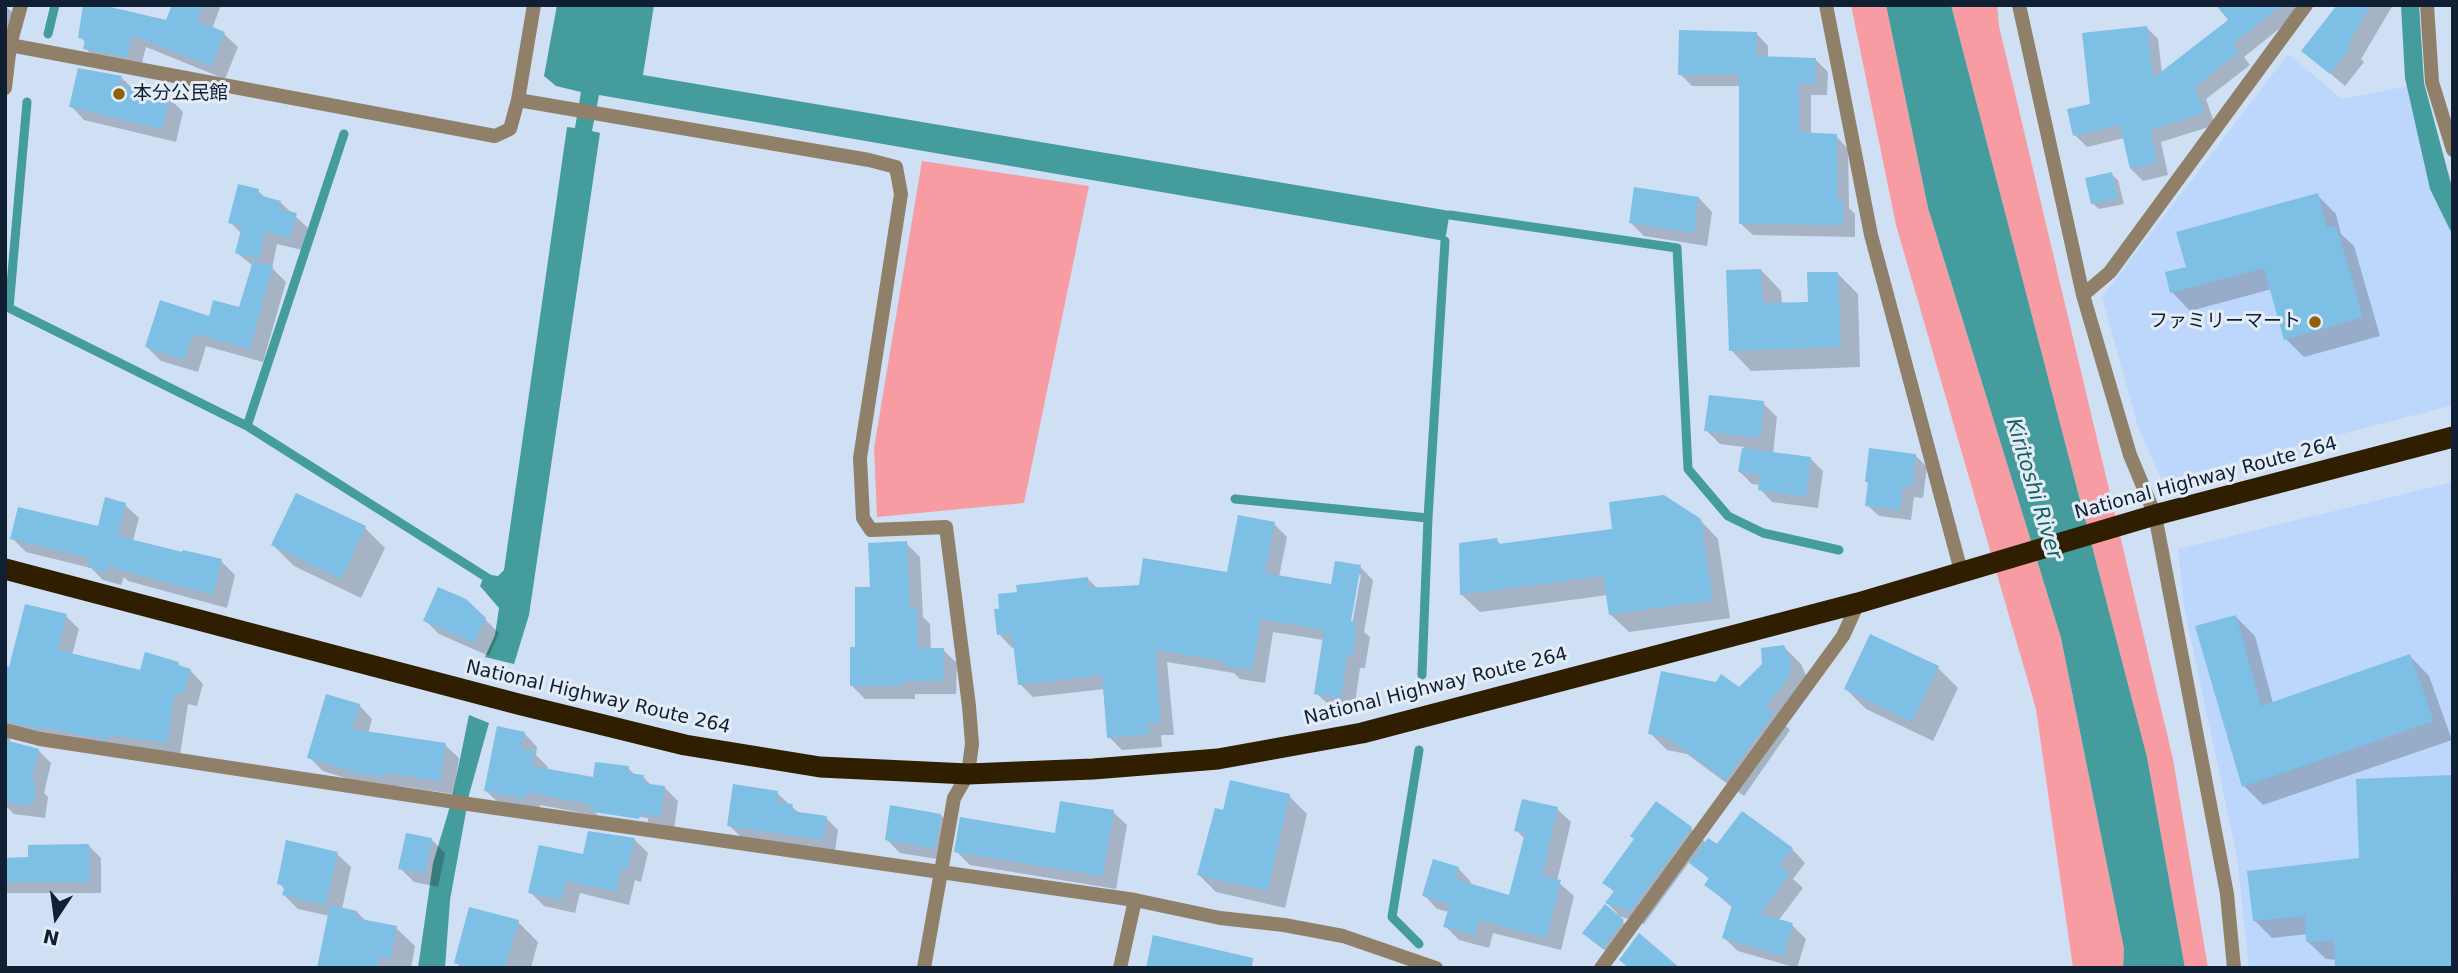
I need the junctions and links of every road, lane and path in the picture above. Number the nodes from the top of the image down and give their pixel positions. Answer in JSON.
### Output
{"nodes":[{"id":1,"x":21,"y":5,"type":"edge"},
{"id":2,"x":534,"y":5,"type":"edge"},
{"id":3,"x":1826,"y":5,"type":"edge"},
{"id":4,"x":2020,"y":5,"type":"edge"},
{"id":5,"x":2306,"y":5,"type":"edge"},
{"id":6,"x":2427,"y":5,"type":"edge"},
{"id":7,"x":10,"y":45,"type":"junction"},
{"id":8,"x":5,"y":88,"type":"edge"},
{"id":9,"x":518,"y":100,"type":"junction"},
{"id":10,"x":2453,"y":150,"type":"edge"},
{"id":11,"x":2083,"y":295,"type":"junction"},
{"id":12,"x":2453,"y":437,"type":"edge"},
{"id":13,"x":2146,"y":518,"type":"junction"},
{"id":14,"x":5,"y":569,"type":"edge"},
{"id":15,"x":1961,"y":571,"type":"junction"},
{"id":16,"x":1858,"y":603,"type":"junction"},
{"id":17,"x":5,"y":730,"type":"edge"},
{"id":18,"x":968,"y":774,"type":"junction"},
{"id":19,"x":941,"y":872,"type":"junction"},
{"id":20,"x":1135,"y":900,"type":"junction"},
{"id":21,"x":924,"y":968,"type":"edge"},
{"id":22,"x":1120,"y":968,"type":"edge"},
{"id":23,"x":1436,"y":968,"type":"edge"},
{"id":24,"x":1601,"y":968,"type":"edge"},
{"id":25,"x":2234,"y":968,"type":"edge"}],
"edges":[{"from":1,"to":7,"type":"street"},
{"from":2,"to":9,"type":"street"},
{"from":3,"to":15,"type":"street"},
{"from":4,"to":11,"type":"street"},
{"from":5,"to":11,"type":"street"},
{"from":6,"to":10,"type":"street"},
{"from":7,"to":8,"type":"street"},
{"from":7,"to":9,"type":"street"},
{"from":9,"to":18,"type":"street"},
{"from":11,"to":13,"type":"street"},
{"from":12,"to":13,"type":"highway","name":"National Highway Route 264"},
{"from":13,"to":15,"type":"highway","name":"National Highway Route 264"},
{"from":13,"to":25,"type":"street"},
{"from":14,"to":18,"type":"highway","name":"National Highway Route 264"},
{"from":15,"to":16,"type":"highway","name":"National Highway Route 264"},
{"from":16,"to":18,"type":"highway","name":"National Highway Route 264"},
{"from":16,"to":24,"type":"street"},
{"from":17,"to":19,"type":"street"},
{"from":18,"to":19,"type":"street"},
{"from":19,"to":20,"type":"street"},
{"from":19,"to":21,"type":"street"},
{"from":20,"to":22,"type":"street"},
{"from":20,"to":23,"type":"street"}]}
